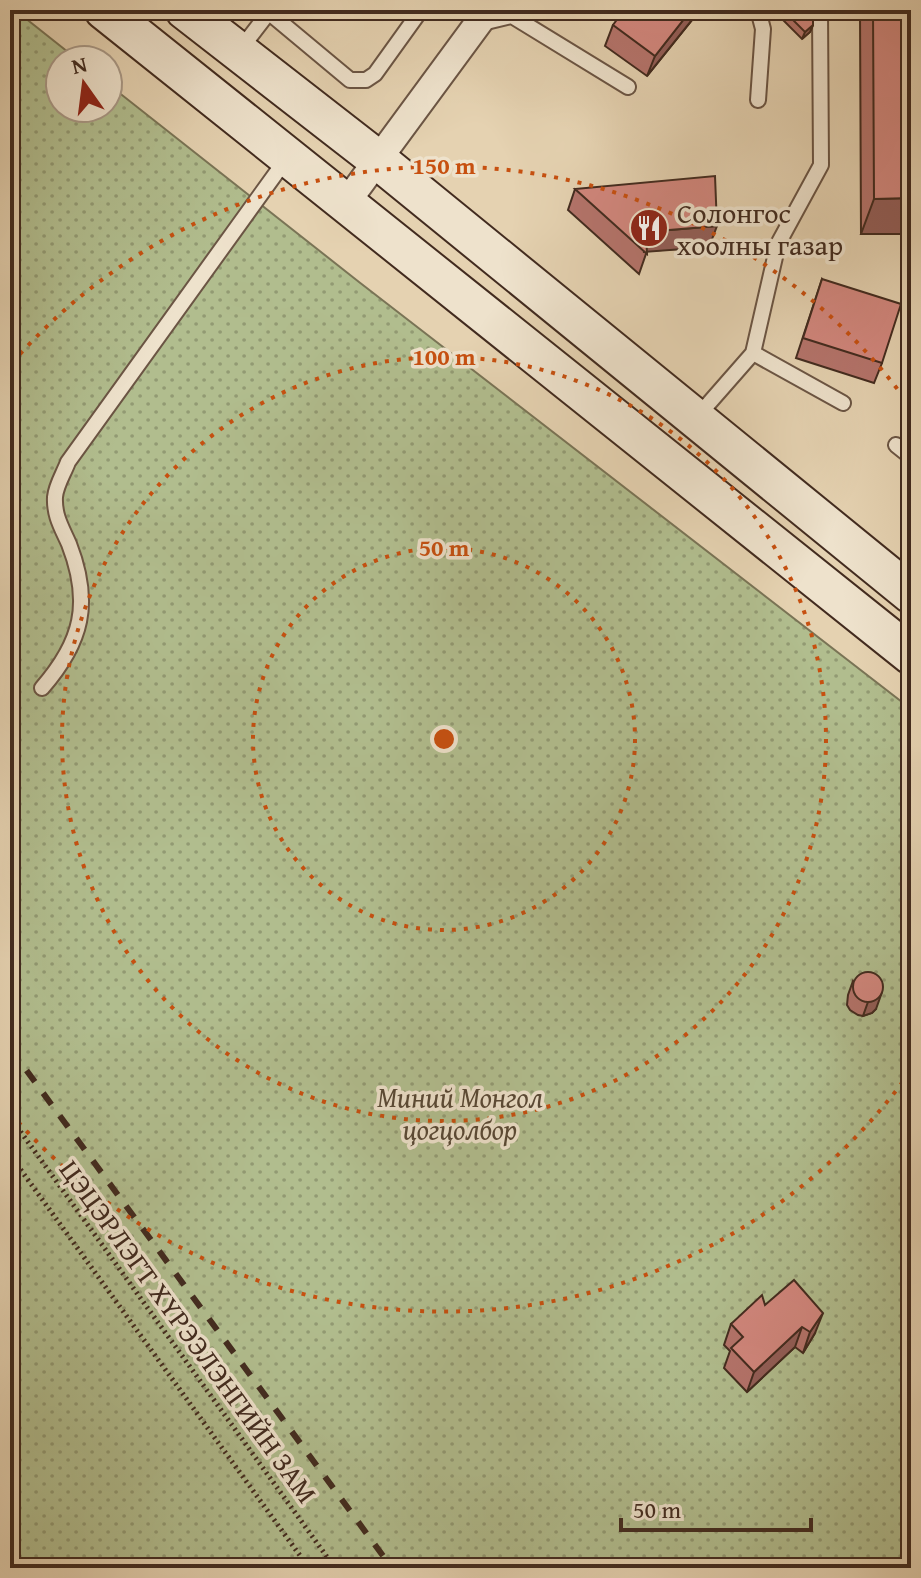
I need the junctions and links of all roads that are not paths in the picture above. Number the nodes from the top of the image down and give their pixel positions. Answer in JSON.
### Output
{"nodes":[{"id":1,"x":104,"y":10,"type":"edge"},
{"id":2,"x":185,"y":10,"type":"edge"},
{"id":3,"x":421,"y":10,"type":"edge"},
{"id":4,"x":536,"y":10,"type":"edge"},
{"id":5,"x":758,"y":10,"type":"edge"},
{"id":6,"x":820,"y":10,"type":"edge"},
{"id":7,"x":268,"y":11,"type":"edge"},
{"id":8,"x":493,"y":16,"type":"edge"},
{"id":9,"x":239,"y":52,"type":"junction"},
{"id":10,"x":628,"y":87,"type":"dead end"},
{"id":11,"x":758,"y":100,"type":"dead end"},
{"id":12,"x":288,"y":157,"type":"junction"},
{"id":13,"x":378,"y":160,"type":"junction"},
{"id":14,"x":346,"y":203,"type":"junction"},
{"id":15,"x":753,"y":353,"type":"junction"},
{"id":16,"x":843,"y":403,"type":"dead end"},
{"id":17,"x":696,"y":418,"type":"junction"},
{"id":18,"x":896,"y":445,"type":"dead end"},
{"id":19,"x":911,"y":457,"type":"edge"},
{"id":20,"x":906,"y":579,"type":"edge"},
{"id":21,"x":911,"y":655,"type":"edge"},
{"id":22,"x":42,"y":688,"type":"dead end"}],
"edges":[{"from":1,"to":12,"type":"main road"},
{"from":2,"to":9,"type":"main road"},
{"from":3,"to":7,"type":"lane"},
{"from":4,"to":8,"type":"lane"},
{"from":5,"to":11,"type":"lane"},
{"from":6,"to":15,"type":"lane"},
{"from":7,"to":9,"type":"lane"},
{"from":8,"to":10,"type":"lane"},
{"from":8,"to":13,"type":"street"},
{"from":9,"to":13,"type":"main road"},
{"from":12,"to":14,"type":"main road"},
{"from":12,"to":22,"type":"lane"},
{"from":13,"to":14,"type":"street"},
{"from":13,"to":17,"type":"main road"},
{"from":14,"to":21,"type":"main road"},
{"from":15,"to":16,"type":"lane"},
{"from":15,"to":17,"type":"lane"},
{"from":17,"to":20,"type":"main road"},
{"from":18,"to":19,"type":"lane"}]}
